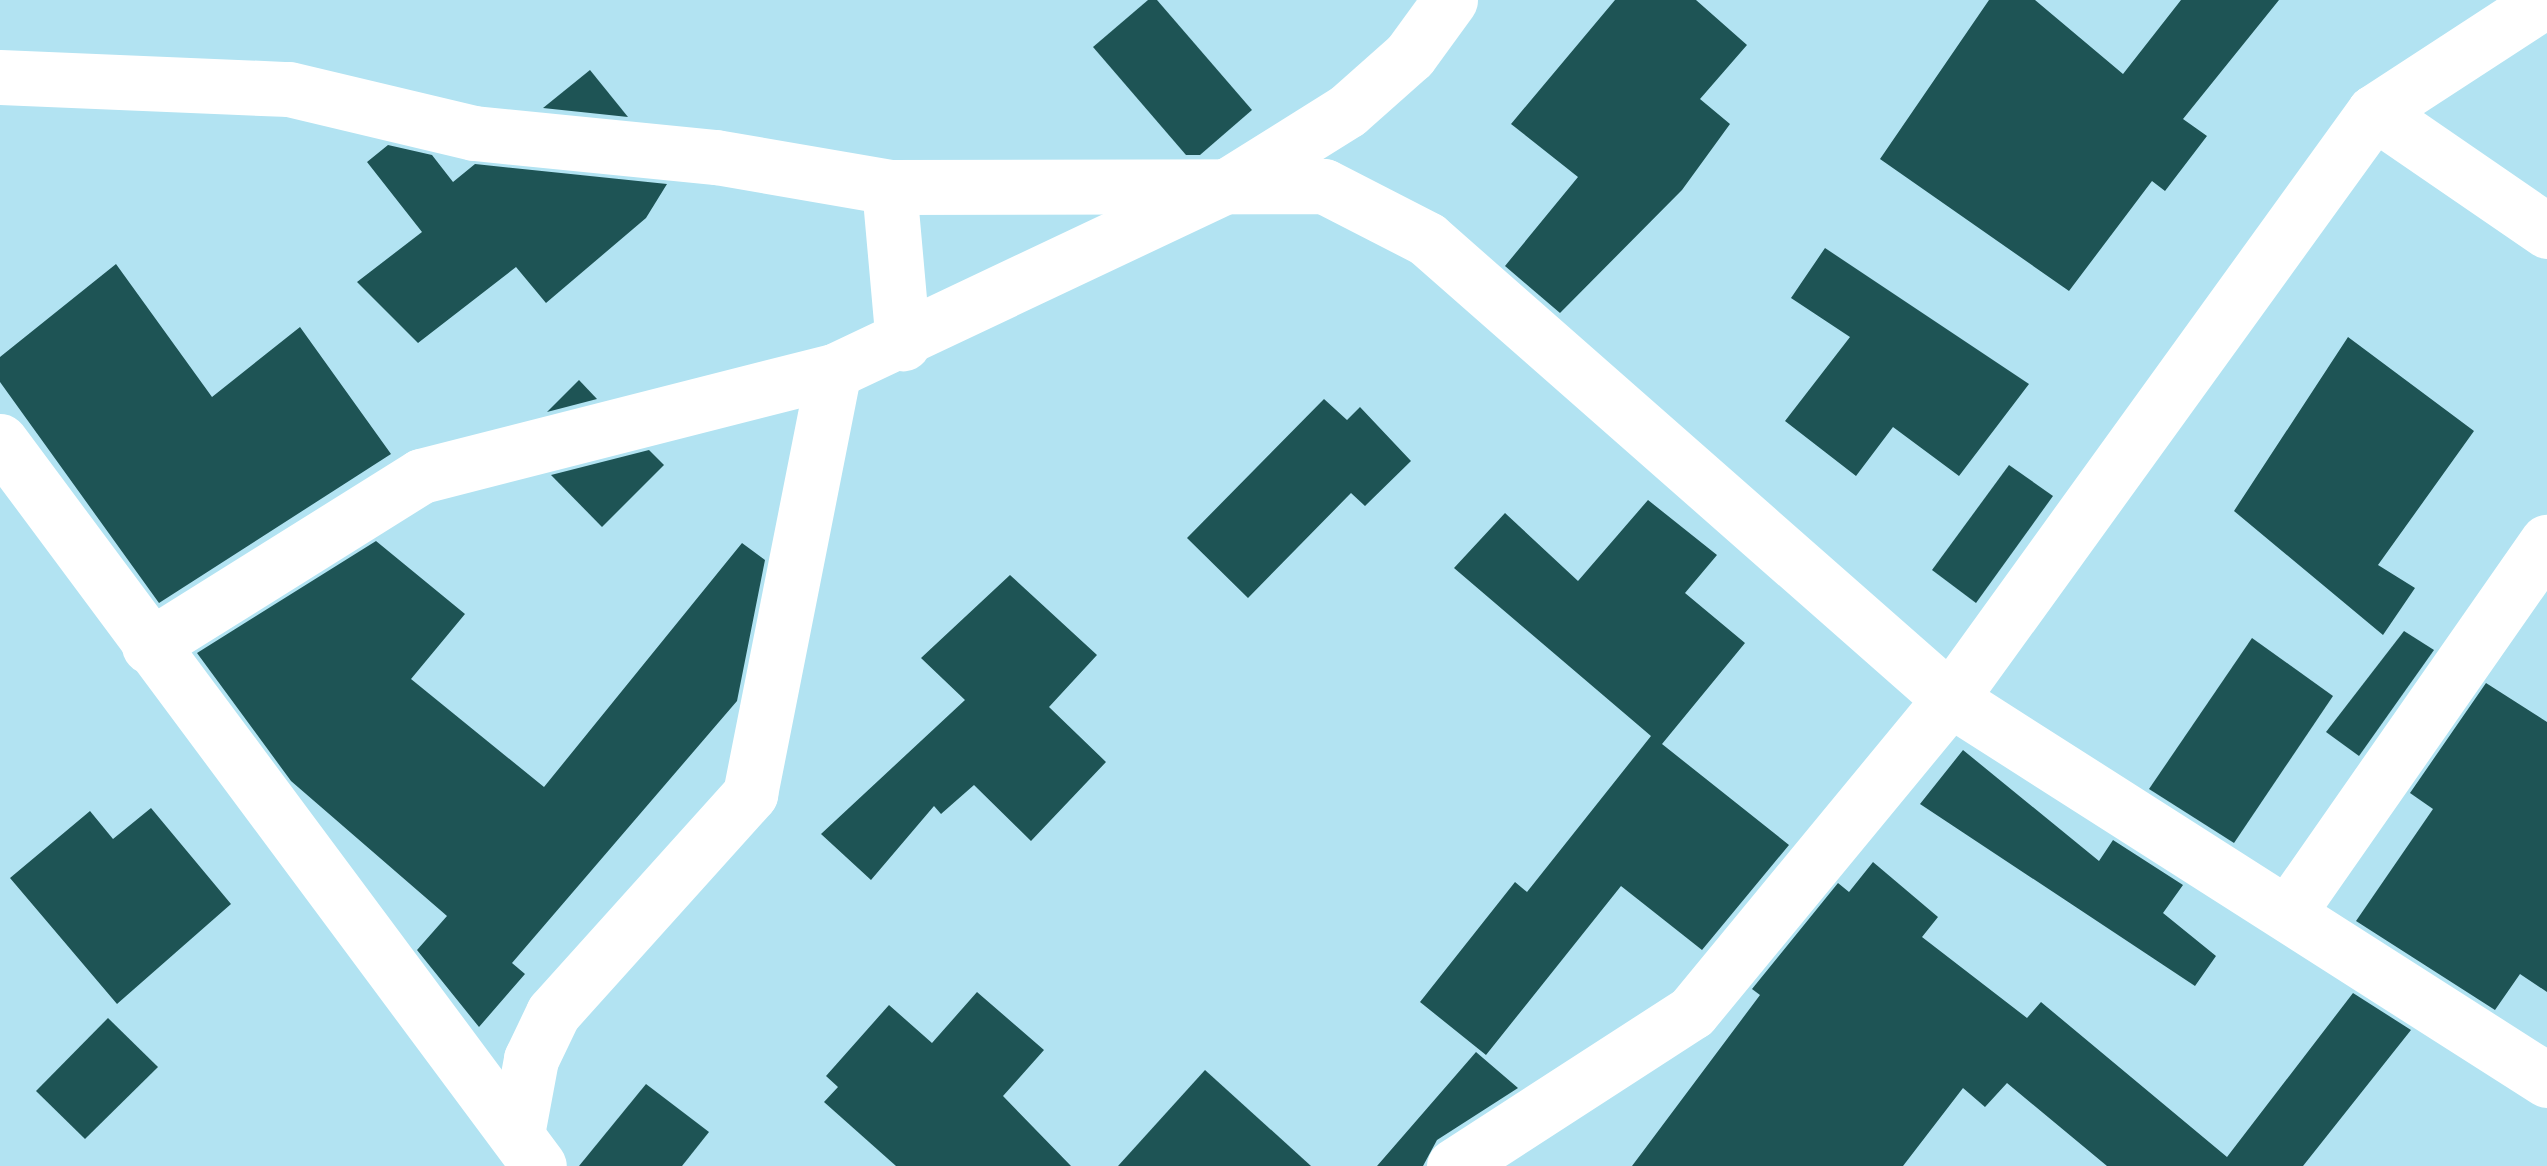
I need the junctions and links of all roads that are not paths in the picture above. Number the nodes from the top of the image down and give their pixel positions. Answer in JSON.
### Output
{"nodes":[{"id":1,"x":1450,"y":0,"type":"edge"},
{"id":2,"x":2546,"y":0,"type":"edge"},
{"id":3,"x":0,"y":78,"type":"edge"},
{"id":4,"x":2374,"y":112,"type":"junction"},
{"id":5,"x":1230,"y":184,"type":"junction"},
{"id":6,"x":889,"y":187,"type":"junction"},
{"id":7,"x":2547,"y":231,"type":"edge"},
{"id":8,"x":902,"y":343,"type":"junction"},
{"id":9,"x":834,"y":371,"type":"junction"},
{"id":10,"x":0,"y":441,"type":"edge"},
{"id":11,"x":2547,"y":542,"type":"edge"},
{"id":12,"x":149,"y":646,"type":"junction"},
{"id":13,"x":1950,"y":699,"type":"junction"},
{"id":14,"x":2290,"y":910,"type":"junction"},
{"id":15,"x":2547,"y":1080,"type":"edge"},
{"id":16,"x":528,"y":1150,"type":"edge"},
{"id":17,"x":1454,"y":1166,"type":"edge"}],
"edges":[{"from":1,"to":5,"type":"street"},
{"from":2,"to":4,"type":"street"},
{"from":3,"to":6,"type":"street"},
{"from":4,"to":7,"type":"street"},
{"from":4,"to":13,"type":"street"},
{"from":5,"to":6,"type":"street"},
{"from":5,"to":8,"type":"street"},
{"from":5,"to":13,"type":"street"},
{"from":6,"to":8,"type":"street"},
{"from":8,"to":9,"type":"street"},
{"from":9,"to":12,"type":"street"},
{"from":9,"to":16,"type":"street"},
{"from":10,"to":12,"type":"street"},
{"from":11,"to":14,"type":"street"},
{"from":12,"to":16,"type":"street"},
{"from":13,"to":14,"type":"street"},
{"from":13,"to":17,"type":"street"},
{"from":14,"to":15,"type":"street"}]}
